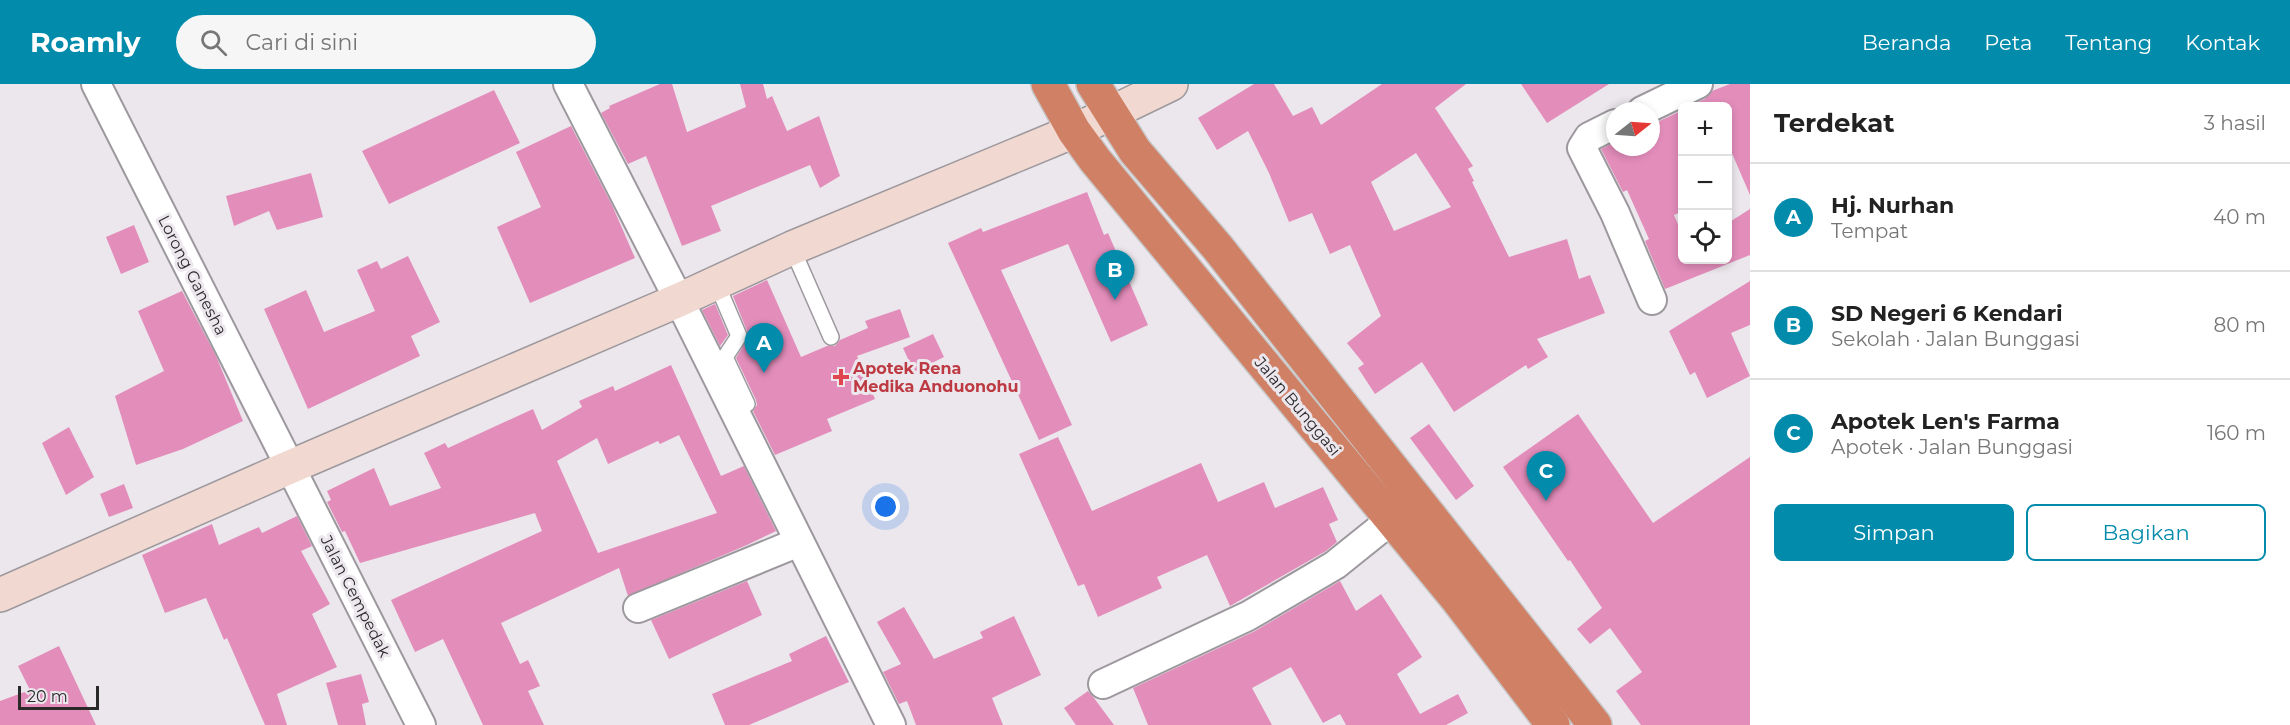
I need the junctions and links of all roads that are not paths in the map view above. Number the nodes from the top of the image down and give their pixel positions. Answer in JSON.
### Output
{"nodes":[{"id":1,"x":96,"y":84,"type":"edge"},
{"id":2,"x":568,"y":84,"type":"edge"},
{"id":3,"x":1048,"y":84,"type":"edge"},
{"id":4,"x":1093,"y":84,"type":"edge"},
{"id":5,"x":1171,"y":84,"type":"edge"},
{"id":6,"x":1698,"y":84,"type":"edge"},
{"id":7,"x":1660,"y":102,"type":"edge"},
{"id":8,"x":1109,"y":112,"type":"junction"},
{"id":9,"x":1606,"y":128,"type":"edge"},
{"id":10,"x":1074,"y":131,"type":"junction"},
{"id":11,"x":792,"y":248,"type":"junction"},
{"id":12,"x":716,"y":282,"type":"junction"},
{"id":13,"x":680,"y":300,"type":"junction"},
{"id":14,"x":1653,"y":300,"type":"dead end"},
{"id":15,"x":831,"y":337,"type":"dead end"},
{"id":16,"x":747,"y":404,"type":"dead end"},
{"id":17,"x":290,"y":467,"type":"junction"},
{"id":18,"x":1391,"y":520,"type":"junction"},
{"id":19,"x":799,"y":542,"type":"junction"},
{"id":20,"x":1470,"y":590,"type":"junction"},
{"id":21,"x":0,"y":595,"type":"edge"},
{"id":22,"x":638,"y":608,"type":"dead end"},
{"id":23,"x":1103,"y":684,"type":"dead end"},
{"id":24,"x":421,"y":725,"type":"edge"},
{"id":25,"x":891,"y":725,"type":"edge"},
{"id":26,"x":1552,"y":725,"type":"edge"},
{"id":27,"x":1595,"y":725,"type":"edge"}],
"edges":[{"from":1,"to":17,"type":"street","name":"Lorong Ganesha"},
{"from":2,"to":13,"type":"street"},
{"from":3,"to":10,"type":"highway","name":"Jalan Bunggasi"},
{"from":4,"to":8,"type":"highway","name":"Jalan Bunggasi"},
{"from":5,"to":8,"type":"street"},
{"from":6,"to":7,"type":"street"},
{"from":8,"to":10,"type":"street"},
{"from":8,"to":20,"type":"highway","name":"Jalan Bunggasi"},
{"from":9,"to":14,"type":"street"},
{"from":10,"to":11,"type":"street"},
{"from":10,"to":18,"type":"highway","name":"Jalan Bunggasi"},
{"from":11,"to":12,"type":"street"},
{"from":11,"to":15,"type":"lane"},
{"from":12,"to":13,"type":"street"},
{"from":12,"to":16,"type":"lane"},
{"from":13,"to":17,"type":"street"},
{"from":13,"to":19,"type":"street"},
{"from":17,"to":21,"type":"street"},
{"from":17,"to":24,"type":"street","name":"Jalan Cempedak"},
{"from":18,"to":20,"type":"highway","name":"Jalan Bunggasi"},
{"from":18,"to":23,"type":"street"},
{"from":19,"to":22,"type":"street"},
{"from":19,"to":25,"type":"street"},
{"from":20,"to":26,"type":"highway","name":"Jalan Bunggasi"},
{"from":20,"to":27,"type":"highway","name":"Jalan Bunggasi"}]}
